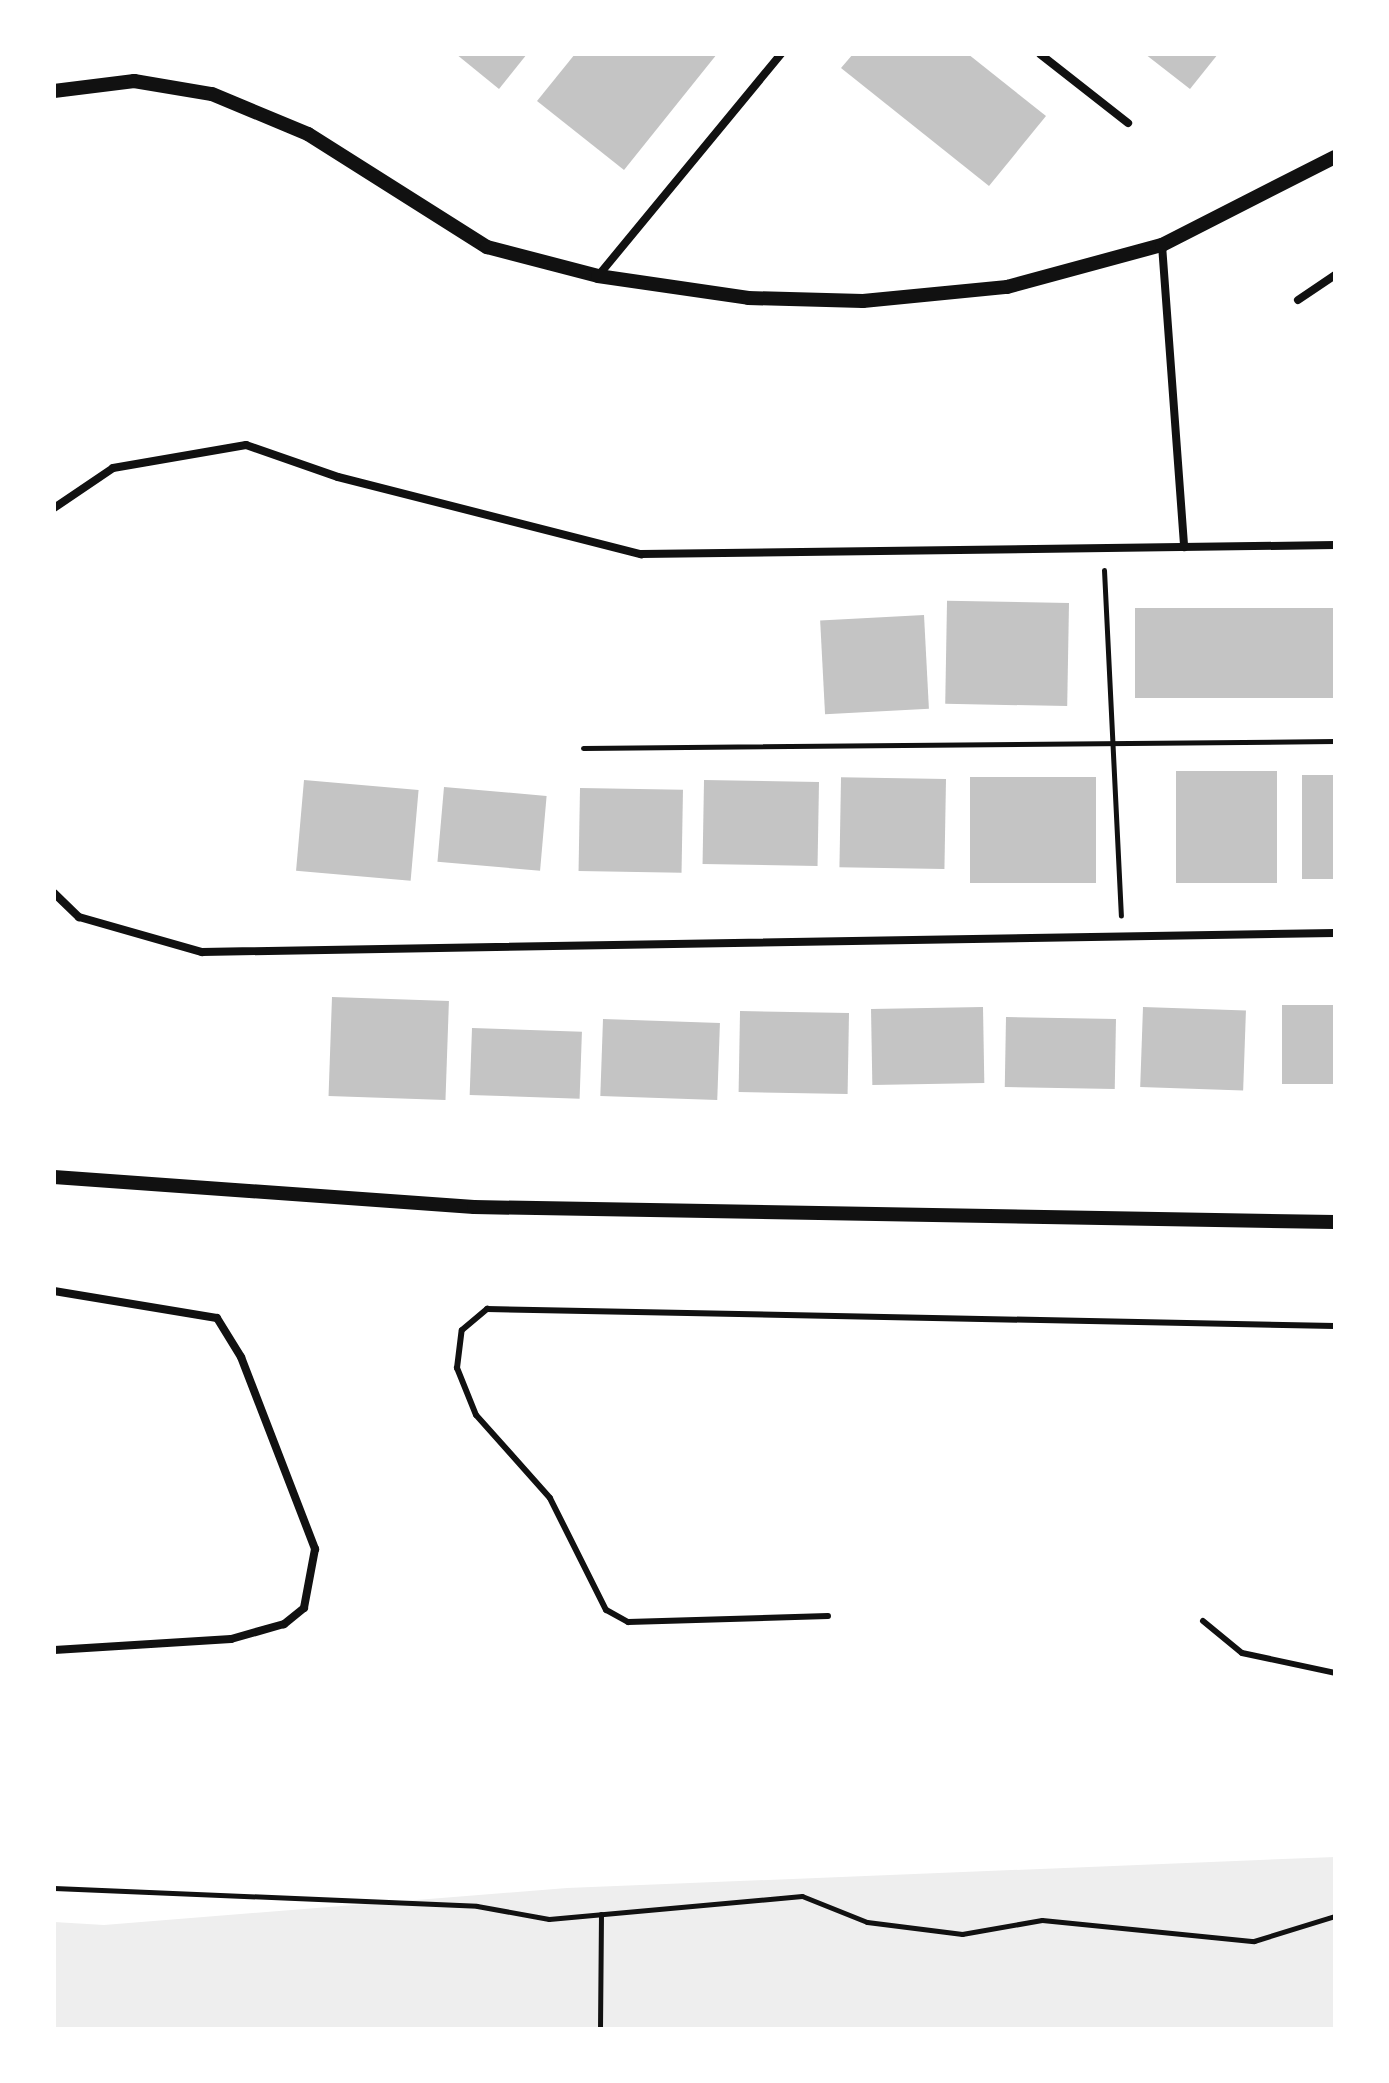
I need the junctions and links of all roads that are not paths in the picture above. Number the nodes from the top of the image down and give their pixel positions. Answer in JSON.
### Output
{"nodes":[{"id":1,"x":781,"y":54,"type":"edge"},
{"id":2,"x":1040,"y":54,"type":"edge"},
{"id":3,"x":54,"y":91,"type":"edge"},
{"id":4,"x":1128,"y":123,"type":"dead end"},
{"id":5,"x":1335,"y":157,"type":"edge"},
{"id":6,"x":1162,"y":245,"type":"junction"},
{"id":7,"x":1335,"y":275,"type":"edge"},
{"id":8,"x":598,"y":276,"type":"junction"},
{"id":9,"x":1298,"y":300,"type":"dead end"},
{"id":10,"x":54,"y":508,"type":"edge"},
{"id":11,"x":1335,"y":545,"type":"edge"},
{"id":12,"x":1184,"y":547,"type":"junction"},
{"id":13,"x":54,"y":893,"type":"edge"},
{"id":14,"x":1335,"y":933,"type":"edge"},
{"id":15,"x":54,"y":1177,"type":"edge"},
{"id":16,"x":1335,"y":1222,"type":"edge"},
{"id":17,"x":54,"y":1291,"type":"edge"},
{"id":18,"x":1335,"y":1326,"type":"edge"},
{"id":19,"x":828,"y":1616,"type":"dead end"},
{"id":20,"x":1203,"y":1621,"type":"dead end"},
{"id":21,"x":54,"y":1650,"type":"edge"},
{"id":22,"x":1335,"y":1673,"type":"edge"}],
"edges":[{"from":1,"to":8,"type":"street"},
{"from":2,"to":4,"type":"street"},
{"from":3,"to":8,"type":"street"},
{"from":5,"to":6,"type":"street"},
{"from":6,"to":8,"type":"street"},
{"from":6,"to":12,"type":"street"},
{"from":7,"to":9,"type":"street"},
{"from":10,"to":12,"type":"street"},
{"from":11,"to":12,"type":"street"},
{"from":13,"to":14,"type":"street"},
{"from":15,"to":16,"type":"street"},
{"from":17,"to":21,"type":"street"},
{"from":18,"to":19,"type":"lane"},
{"from":20,"to":22,"type":"lane"}]}
